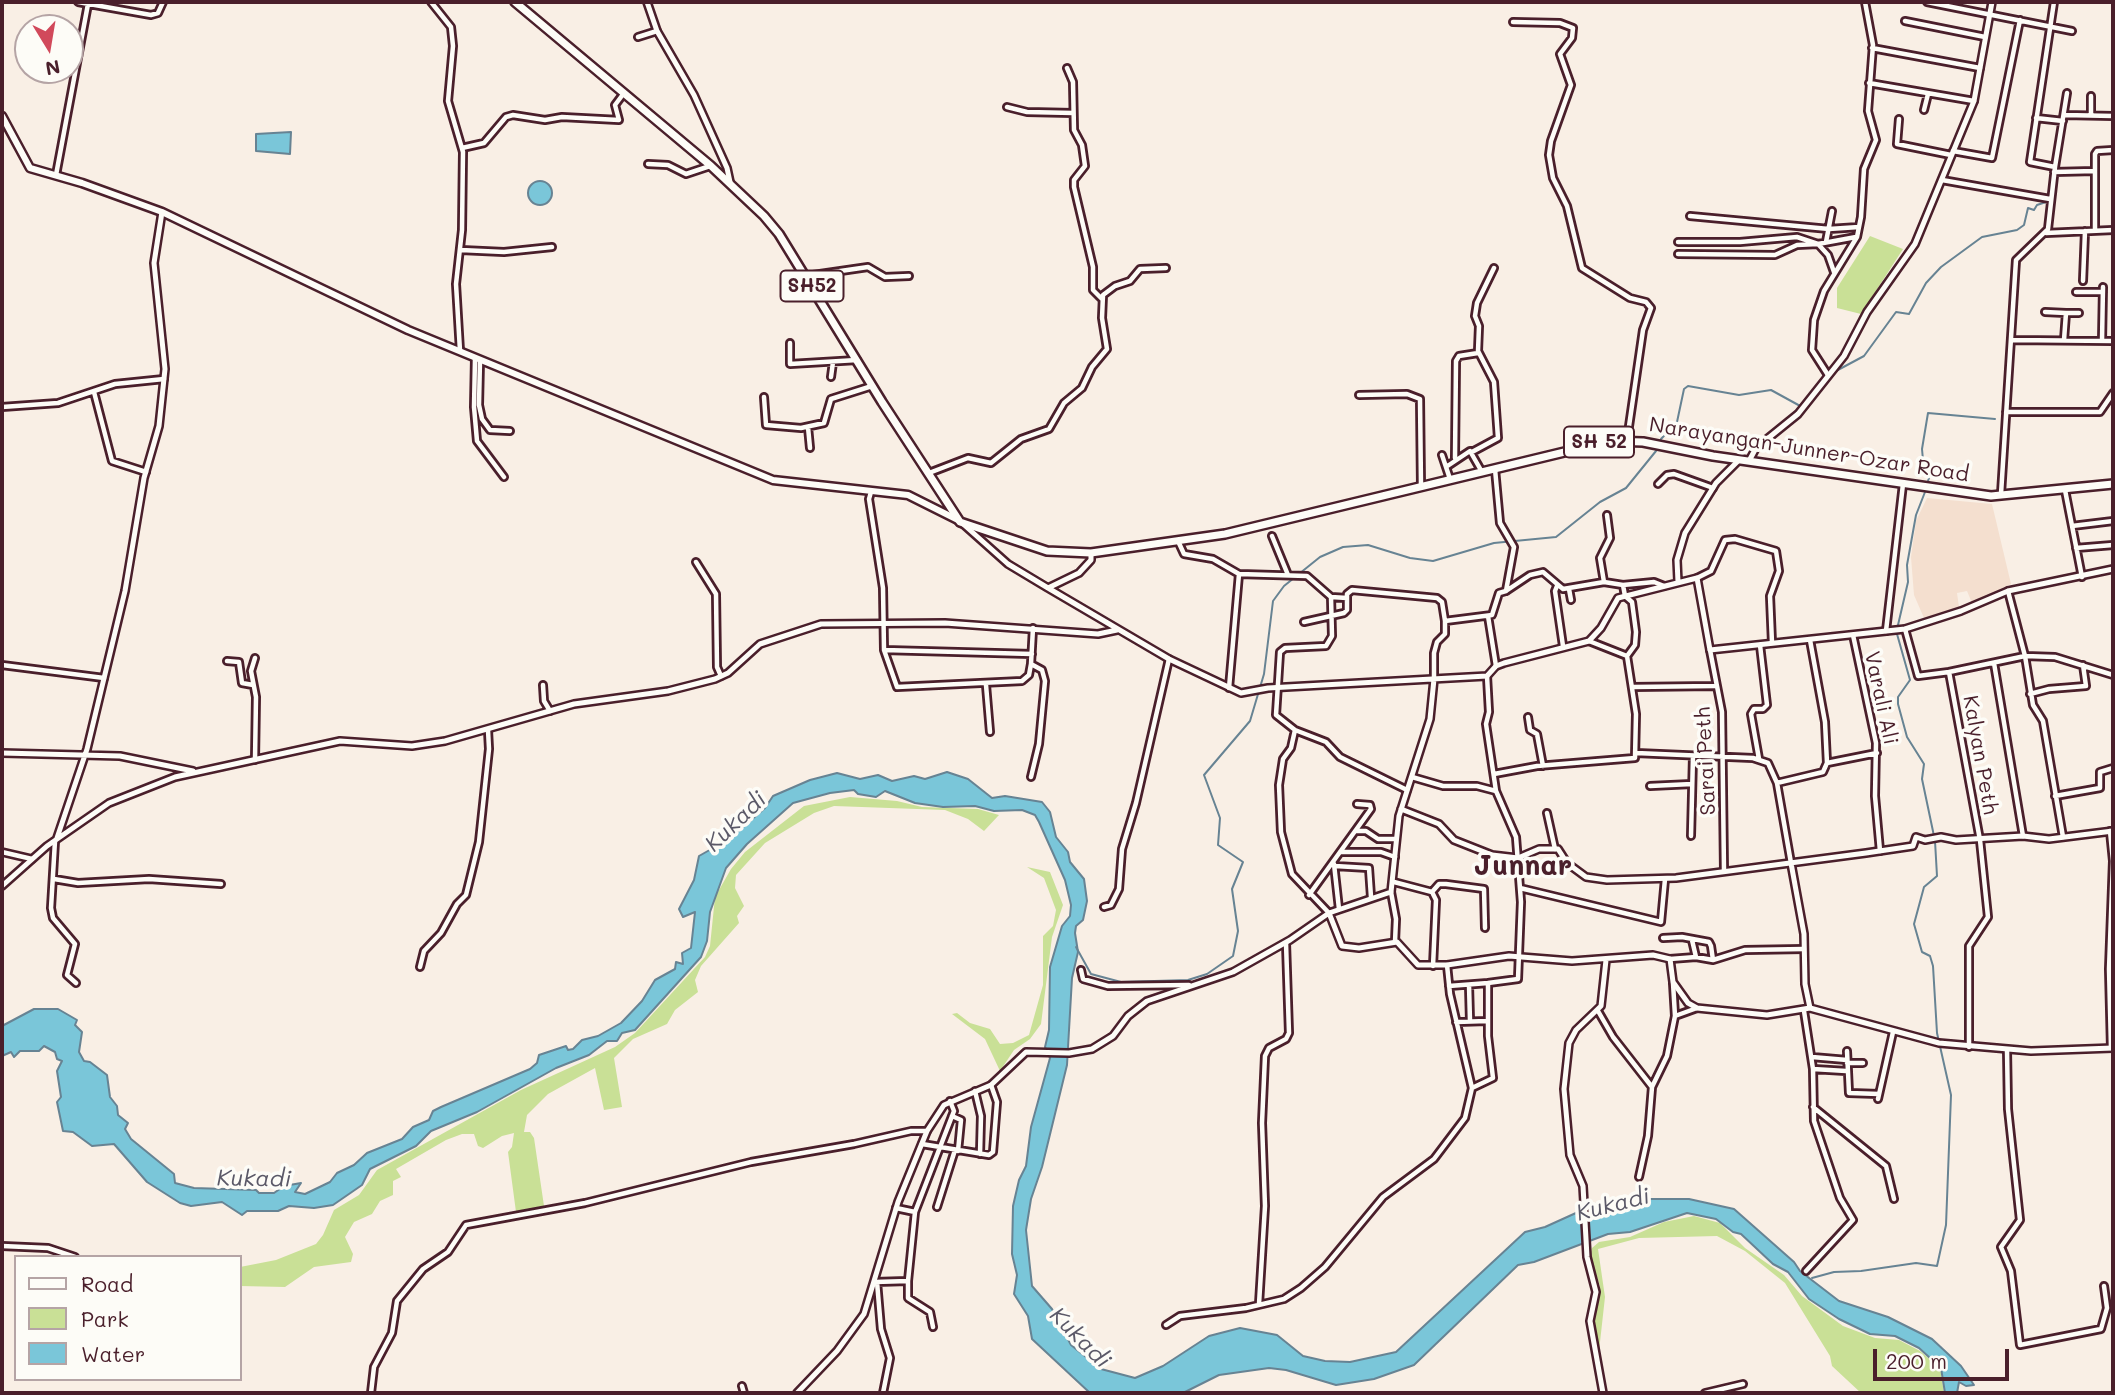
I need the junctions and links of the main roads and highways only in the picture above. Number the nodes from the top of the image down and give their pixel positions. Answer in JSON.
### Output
{"nodes":[{"id":1,"x":515,"y":2,"type":"edge"},
{"id":2,"x":2,"y":116,"type":"edge"},
{"id":3,"x":2113,"y":484,"type":"edge"},
{"id":4,"x":960,"y":522,"type":"junction"}],
"edges":[{"from":1,"to":4,"type":"main road","number":"SH52"},
{"from":2,"to":4,"type":"main road"},
{"from":3,"to":4,"type":"main road","name":"Narayangan-Junner-Ozar Road","number":"SH 52"}]}
